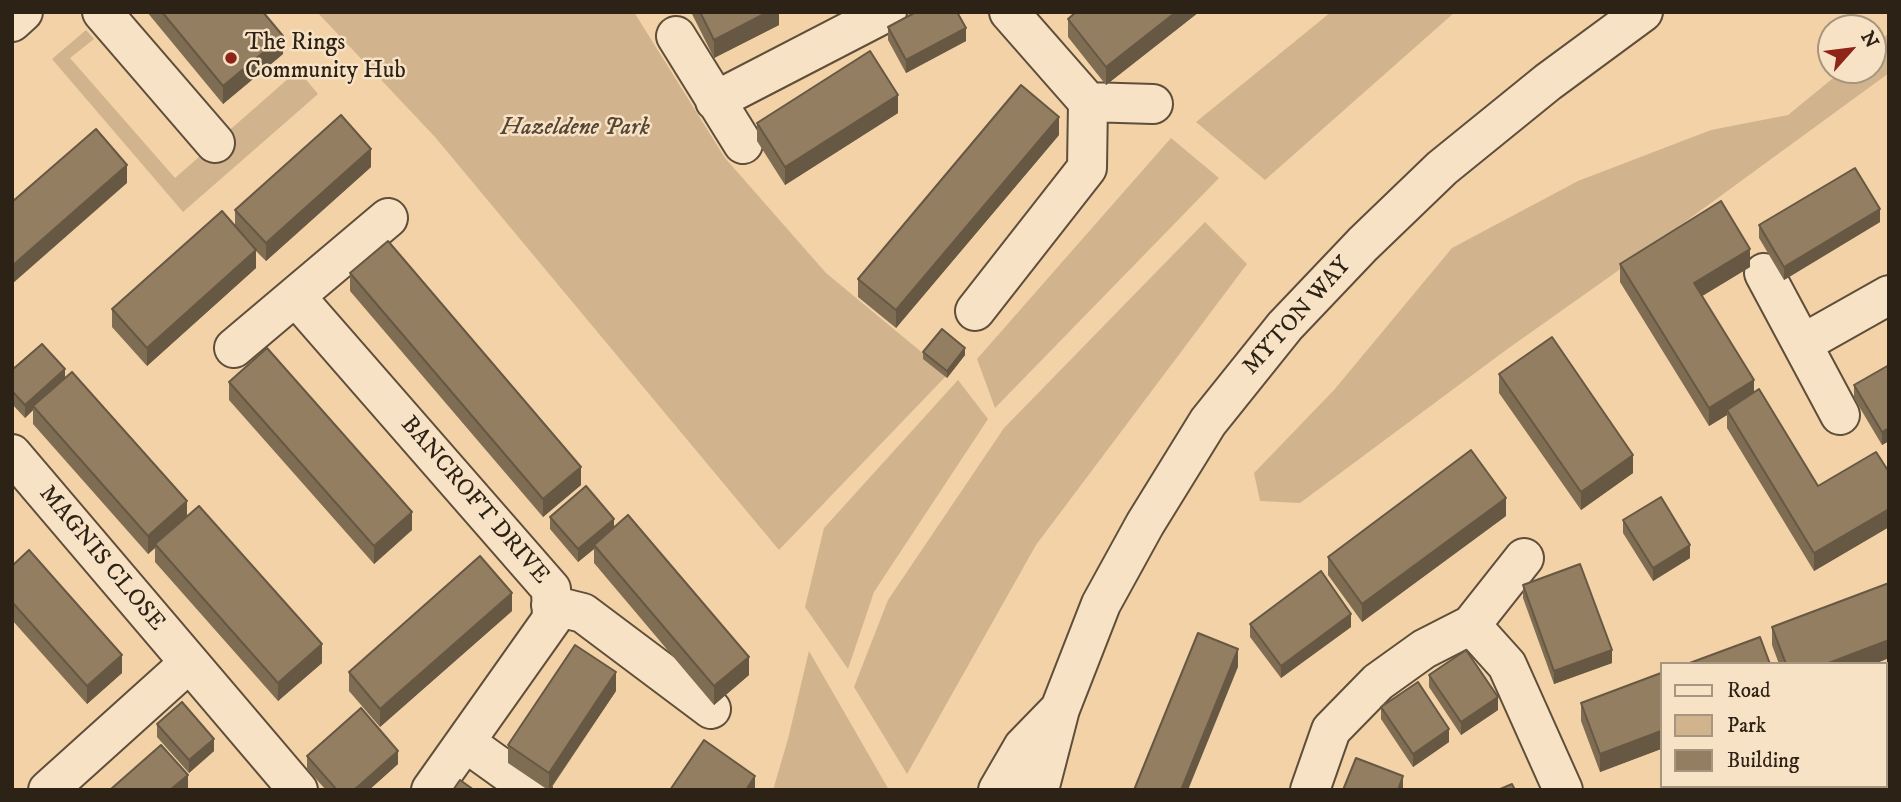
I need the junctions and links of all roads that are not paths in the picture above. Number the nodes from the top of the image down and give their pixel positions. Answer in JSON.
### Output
{"nodes":[{"id":1,"x":23,"y":12,"type":"edge"},
{"id":2,"x":102,"y":12,"type":"edge"},
{"id":3,"x":887,"y":12,"type":"edge"},
{"id":4,"x":1009,"y":12,"type":"edge"},
{"id":5,"x":1643,"y":12,"type":"edge"},
{"id":6,"x":12,"y":22,"type":"edge"},
{"id":7,"x":676,"y":36,"type":"dead end"},
{"id":8,"x":715,"y":101,"type":"junction"},
{"id":9,"x":1088,"y":102,"type":"junction"},
{"id":10,"x":1153,"y":104,"type":"dead end"},
{"id":11,"x":215,"y":143,"type":"dead end"},
{"id":12,"x":743,"y":144,"type":"dead end"},
{"id":13,"x":388,"y":218,"type":"dead end"},
{"id":14,"x":1764,"y":273,"type":"dead end"},
{"id":15,"x":1889,"y":295,"type":"edge"},
{"id":16,"x":296,"y":297,"type":"junction"},
{"id":17,"x":975,"y":311,"type":"dead end"},
{"id":18,"x":1802,"y":344,"type":"junction"},
{"id":19,"x":234,"y":348,"type":"dead end"},
{"id":20,"x":1840,"y":415,"type":"dead end"},
{"id":21,"x":12,"y":454,"type":"edge"},
{"id":22,"x":1524,"y":558,"type":"dead end"},
{"id":23,"x":551,"y":605,"type":"junction"},
{"id":24,"x":1471,"y":625,"type":"junction"},
{"id":25,"x":189,"y":663,"type":"junction"},
{"id":26,"x":711,"y":709,"type":"edge"},
{"id":27,"x":1060,"y":709,"type":"junction"},
{"id":28,"x":465,"y":742,"type":"junction"},
{"id":29,"x":56,"y":787,"type":"edge"},
{"id":30,"x":298,"y":790,"type":"edge"},
{"id":31,"x":431,"y":790,"type":"edge"},
{"id":32,"x":532,"y":790,"type":"edge"},
{"id":33,"x":998,"y":790,"type":"edge"},
{"id":34,"x":1039,"y":790,"type":"edge"},
{"id":35,"x":1310,"y":790,"type":"edge"},
{"id":36,"x":1563,"y":790,"type":"edge"}],
"edges":[{"from":1,"to":6,"type":"street"},
{"from":2,"to":11,"type":"street"},
{"from":3,"to":8,"type":"street"},
{"from":4,"to":9,"type":"street"},
{"from":5,"to":27,"type":"street","name":"MYTON WAY"},
{"from":7,"to":8,"type":"street"},
{"from":8,"to":12,"type":"street"},
{"from":9,"to":10,"type":"street"},
{"from":9,"to":17,"type":"street"},
{"from":13,"to":16,"type":"street"},
{"from":14,"to":18,"type":"street"},
{"from":15,"to":18,"type":"street"},
{"from":16,"to":19,"type":"street"},
{"from":16,"to":23,"type":"street","name":"BANCROFT DRIVE"},
{"from":18,"to":20,"type":"street"},
{"from":21,"to":25,"type":"street","name":"MAGNIS CLOSE"},
{"from":22,"to":24,"type":"street"},
{"from":23,"to":26,"type":"street"},
{"from":23,"to":28,"type":"street","name":"BANCROFT DRIVE"},
{"from":24,"to":35,"type":"street"},
{"from":24,"to":36,"type":"street"},
{"from":25,"to":29,"type":"street"},
{"from":25,"to":30,"type":"street","name":"MAGNIS CLOSE"},
{"from":27,"to":33,"type":"street","name":"MYTON WAY"},
{"from":27,"to":34,"type":"street","name":"MYTON WAY"},
{"from":28,"to":31,"type":"street","name":"BANCROFT DRIVE"},
{"from":28,"to":32,"type":"street"}]}
